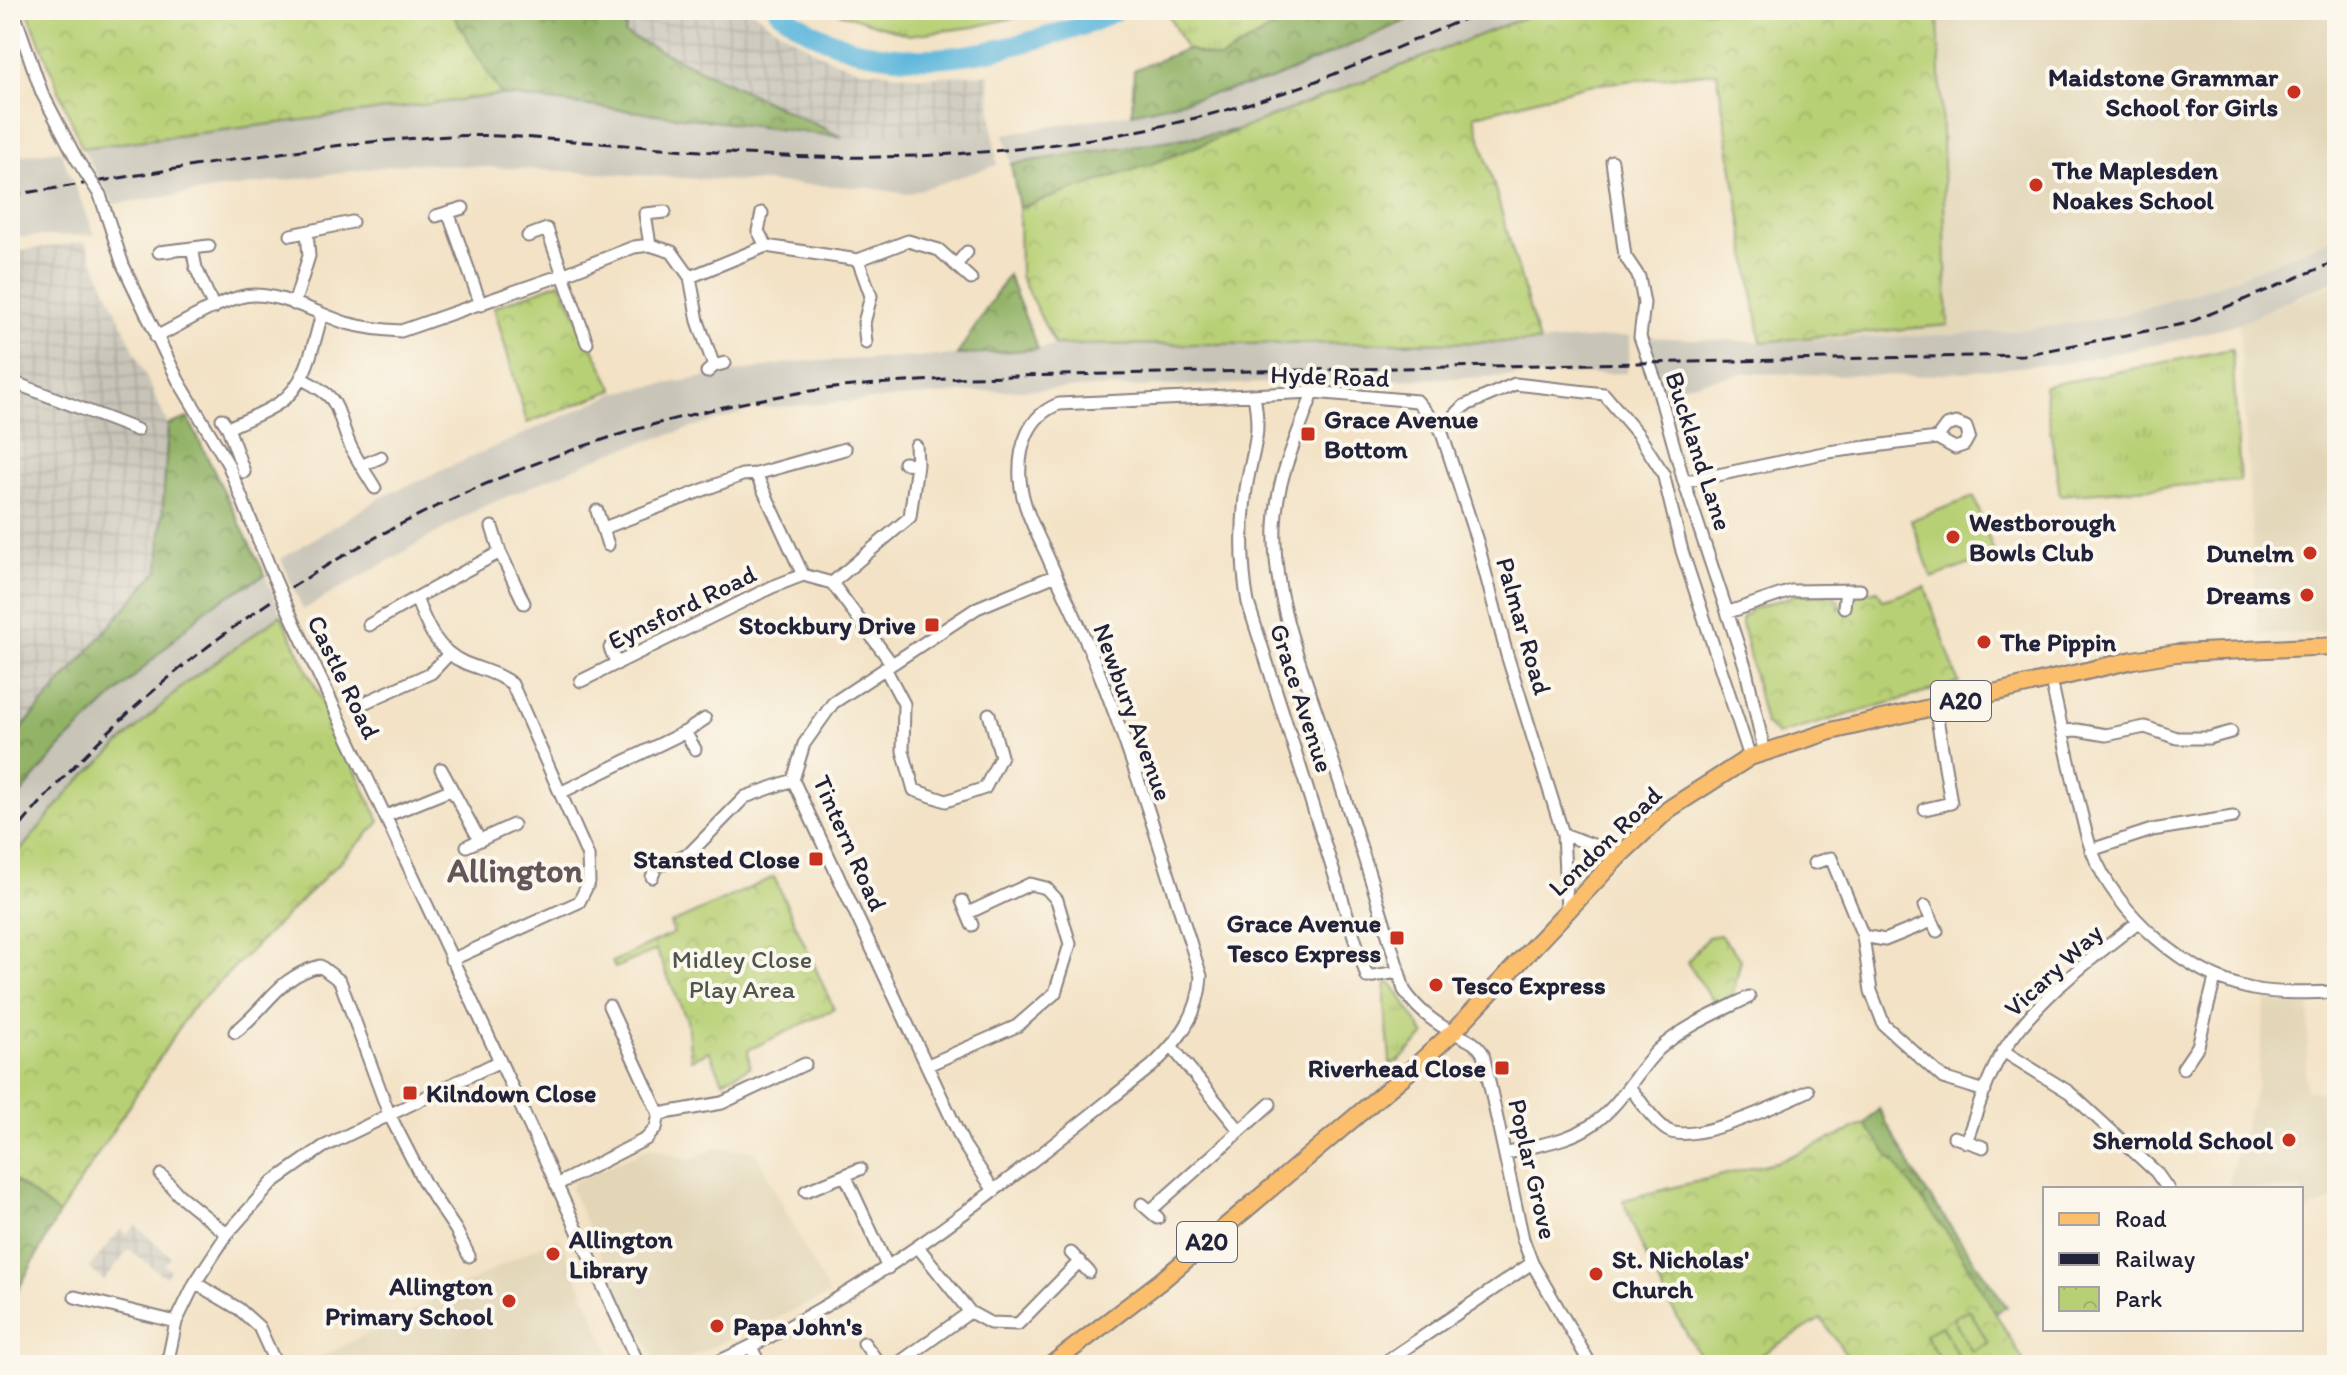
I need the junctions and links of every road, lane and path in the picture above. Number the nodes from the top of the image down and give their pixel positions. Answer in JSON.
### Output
{"nodes":[{"id":1,"x":13,"y":10,"type":"edge"},
{"id":2,"x":1612,"y":161,"type":"dead end"},
{"id":3,"x":463,"y":208,"type":"dead end"},
{"id":4,"x":448,"y":212,"type":"junction"},
{"id":5,"x":665,"y":212,"type":"dead end"},
{"id":6,"x":763,"y":213,"type":"dead end"},
{"id":7,"x":436,"y":216,"type":"dead end"},
{"id":8,"x":352,"y":222,"type":"dead end"},
{"id":9,"x":307,"y":232,"type":"junction"},
{"id":10,"x":291,"y":235,"type":"dead end"},
{"id":11,"x":528,"y":236,"type":"dead end"},
{"id":12,"x":650,"y":245,"type":"junction"},
{"id":13,"x":209,"y":246,"type":"dead end"},
{"id":14,"x":766,"y":246,"type":"junction"},
{"id":15,"x":192,"y":248,"type":"junction"},
{"id":16,"x":159,"y":252,"type":"dead end"},
{"id":17,"x":967,"y":252,"type":"dead end"},
{"id":18,"x":858,"y":260,"type":"junction"},
{"id":19,"x":956,"y":265,"type":"junction"},
{"id":20,"x":562,"y":275,"type":"junction"},
{"id":21,"x":690,"y":277,"type":"junction"},
{"id":22,"x":971,"y":279,"type":"dead end"},
{"id":23,"x":294,"y":304,"type":"junction"},
{"id":24,"x":481,"y":305,"type":"junction"},
{"id":25,"x":214,"y":308,"type":"junction"},
{"id":26,"x":322,"y":314,"type":"junction"},
{"id":27,"x":156,"y":337,"type":"junction"},
{"id":28,"x":587,"y":343,"type":"dead end"},
{"id":29,"x":866,"y":343,"type":"dead end"},
{"id":30,"x":715,"y":367,"type":"dead end"},
{"id":31,"x":302,"y":379,"type":"junction"},
{"id":32,"x":10,"y":381,"type":"edge"},
{"id":33,"x":1313,"y":392,"type":"junction"},
{"id":34,"x":1254,"y":396,"type":"junction"},
{"id":35,"x":1059,"y":404,"type":"joint"},
{"id":36,"x":137,"y":430,"type":"dead end"},
{"id":37,"x":1441,"y":430,"type":"junction"},
{"id":38,"x":1937,"y":438,"type":"dead end"},
{"id":39,"x":916,"y":446,"type":"dead end"},
{"id":40,"x":845,"y":449,"type":"dead end"},
{"id":41,"x":381,"y":457,"type":"dead end"},
{"id":42,"x":904,"y":463,"type":"dead end"},
{"id":43,"x":917,"y":464,"type":"junction"},
{"id":44,"x":361,"y":466,"type":"junction"},
{"id":45,"x":244,"y":472,"type":"dead end"},
{"id":46,"x":756,"y":474,"type":"junction"},
{"id":47,"x":1684,"y":482,"type":"junction"},
{"id":48,"x":375,"y":488,"type":"dead end"},
{"id":49,"x":597,"y":511,"type":"dead end"},
{"id":50,"x":492,"y":527,"type":"dead end"},
{"id":51,"x":604,"y":528,"type":"junction"},
{"id":52,"x":608,"y":545,"type":"dead end"},
{"id":53,"x":500,"y":552,"type":"junction"},
{"id":54,"x":803,"y":575,"type":"junction"},
{"id":55,"x":1056,"y":575,"type":"junction"},
{"id":56,"x":832,"y":583,"type":"junction"},
{"id":57,"x":1846,"y":590,"type":"junction"},
{"id":58,"x":1860,"y":590,"type":"dead end"},
{"id":59,"x":416,"y":598,"type":"junction"},
{"id":60,"x":524,"y":603,"type":"dead end"},
{"id":61,"x":1844,"y":607,"type":"dead end"},
{"id":62,"x":1729,"y":612,"type":"junction"},
{"id":63,"x":369,"y":625,"type":"dead end"},
{"id":64,"x":2337,"y":646,"type":"edge"},
{"id":65,"x":610,"y":648,"type":"dead end"},
{"id":66,"x":449,"y":654,"type":"junction"},
{"id":67,"x":617,"y":664,"type":"junction"},
{"id":68,"x":888,"y":666,"type":"junction"},
{"id":69,"x":2051,"y":680,"type":"junction"},
{"id":70,"x":581,"y":681,"type":"dead end"},
{"id":71,"x":366,"y":702,"type":"dead end"},
{"id":72,"x":1935,"y":706,"type":"junction"},
{"id":73,"x":989,"y":714,"type":"dead end"},
{"id":74,"x":705,"y":719,"type":"dead end"},
{"id":75,"x":2062,"y":731,"type":"junction"},
{"id":76,"x":685,"y":732,"type":"junction"},
{"id":77,"x":2231,"y":732,"type":"dead end"},
{"id":78,"x":695,"y":749,"type":"dead end"},
{"id":79,"x":1758,"y":755,"type":"junction"},
{"id":80,"x":441,"y":769,"type":"dead end"},
{"id":81,"x":793,"y":780,"type":"junction"},
{"id":82,"x":450,"y":790,"type":"junction"},
{"id":83,"x":560,"y":793,"type":"junction"},
{"id":84,"x":1925,"y":809,"type":"dead end"},
{"id":85,"x":386,"y":816,"type":"junction"},
{"id":86,"x":2233,"y":817,"type":"dead end"},
{"id":87,"x":2214,"y":820,"type":"junction"},
{"id":88,"x":513,"y":825,"type":"dead end"},
{"id":89,"x":1563,"y":834,"type":"junction"},
{"id":90,"x":2217,"y":834,"type":"dead end"},
{"id":91,"x":479,"y":839,"type":"junction"},
{"id":92,"x":467,"y":846,"type":"dead end"},
{"id":93,"x":2091,"y":850,"type":"junction"},
{"id":94,"x":1620,"y":855,"type":"junction"},
{"id":95,"x":1814,"y":863,"type":"dead end"},
{"id":96,"x":652,"y":877,"type":"dead end"},
{"id":97,"x":1925,"y":906,"type":"dead end"},
{"id":98,"x":1567,"y":910,"type":"junction"},
{"id":99,"x":2138,"y":922,"type":"junction"},
{"id":100,"x":972,"y":925,"type":"dead end"},
{"id":101,"x":1863,"y":936,"type":"junction"},
{"id":102,"x":451,"y":960,"type":"junction"},
{"id":103,"x":1398,"y":972,"type":"junction"},
{"id":104,"x":2215,"y":978,"type":"junction"},
{"id":105,"x":2337,"y":992,"type":"edge"},
{"id":106,"x":1749,"y":997,"type":"dead end"},
{"id":107,"x":609,"y":1006,"type":"dead end"},
{"id":108,"x":235,"y":1032,"type":"dead end"},
{"id":109,"x":1453,"y":1032,"type":"junction"},
{"id":110,"x":1172,"y":1047,"type":"junction"},
{"id":111,"x":2003,"y":1051,"type":"junction"},
{"id":112,"x":500,"y":1061,"type":"junction"},
{"id":113,"x":805,"y":1064,"type":"dead end"},
{"id":114,"x":928,"y":1065,"type":"junction"},
{"id":115,"x":2183,"y":1068,"type":"dead end"},
{"id":116,"x":1630,"y":1088,"type":"junction"},
{"id":117,"x":1808,"y":1091,"type":"dead end"},
{"id":118,"x":1985,"y":1091,"type":"junction"},
{"id":119,"x":1270,"y":1104,"type":"dead end"},
{"id":120,"x":389,"y":1114,"type":"junction"},
{"id":121,"x":659,"y":1114,"type":"junction"},
{"id":122,"x":1240,"y":1131,"type":"junction"},
{"id":123,"x":1954,"y":1137,"type":"dead end"},
{"id":124,"x":1966,"y":1142,"type":"junction"},
{"id":125,"x":1983,"y":1147,"type":"dead end"},
{"id":126,"x":1506,"y":1154,"type":"junction"},
{"id":127,"x":860,"y":1169,"type":"dead end"},
{"id":128,"x":161,"y":1175,"type":"dead end"},
{"id":129,"x":845,"y":1175,"type":"junction"},
{"id":130,"x":556,"y":1185,"type":"junction"},
{"id":131,"x":2167,"y":1187,"type":"edge"},
{"id":132,"x":806,"y":1191,"type":"dead end"},
{"id":133,"x":994,"y":1191,"type":"junction"},
{"id":134,"x":1150,"y":1211,"type":"dead end"},
{"id":135,"x":227,"y":1234,"type":"junction"},
{"id":136,"x":918,"y":1247,"type":"junction"},
{"id":137,"x":469,"y":1256,"type":"dead end"},
{"id":138,"x":1532,"y":1263,"type":"junction"},
{"id":139,"x":888,"y":1268,"type":"junction"},
{"id":140,"x":1089,"y":1272,"type":"dead end"},
{"id":141,"x":195,"y":1283,"type":"junction"},
{"id":142,"x":75,"y":1297,"type":"dead end"},
{"id":143,"x":970,"y":1312,"type":"junction"},
{"id":144,"x":2337,"y":1318,"type":"edge"},
{"id":145,"x":176,"y":1322,"type":"junction"},
{"id":146,"x":2337,"y":1327,"type":"edge"},
{"id":147,"x":864,"y":1343,"type":"dead end"},
{"id":148,"x":751,"y":1347,"type":"junction"},
{"id":149,"x":274,"y":1360,"type":"dead end"},
{"id":150,"x":167,"y":1365,"type":"edge"},
{"id":151,"x":639,"y":1365,"type":"edge"},
{"id":152,"x":711,"y":1365,"type":"edge"},
{"id":153,"x":760,"y":1365,"type":"edge"},
{"id":154,"x":880,"y":1365,"type":"edge"},
{"id":155,"x":896,"y":1365,"type":"edge"},
{"id":156,"x":1051,"y":1365,"type":"edge"},
{"id":157,"x":1381,"y":1365,"type":"edge"},
{"id":158,"x":1591,"y":1365,"type":"edge"}],
"edges":[{"from":1,"to":27,"type":"street","name":"Castle Road","bridge":true},
{"from":2,"to":47,"type":"street","name":"Buckland Lane"},
{"from":3,"to":4,"type":"street"},
{"from":4,"to":7,"type":"street"},
{"from":4,"to":24,"type":"street"},
{"from":5,"to":12,"type":"street"},
{"from":6,"to":14,"type":"street"},
{"from":8,"to":9,"type":"street"},
{"from":9,"to":10,"type":"street"},
{"from":9,"to":23,"type":"street"},
{"from":11,"to":20,"type":"street"},
{"from":12,"to":20,"type":"street"},
{"from":12,"to":21,"type":"street"},
{"from":13,"to":15,"type":"street"},
{"from":14,"to":18,"type":"street"},
{"from":14,"to":21,"type":"street"},
{"from":15,"to":16,"type":"street"},
{"from":15,"to":25,"type":"street"},
{"from":17,"to":19,"type":"street"},
{"from":18,"to":19,"type":"street"},
{"from":18,"to":29,"type":"street"},
{"from":19,"to":22,"type":"street"},
{"from":20,"to":24,"type":"street"},
{"from":20,"to":28,"type":"street"},
{"from":21,"to":30,"type":"street"},
{"from":23,"to":25,"type":"street"},
{"from":23,"to":26,"type":"street"},
{"from":24,"to":26,"type":"street"},
{"from":25,"to":27,"type":"street"},
{"from":26,"to":31,"type":"street"},
{"from":27,"to":85,"type":"street","name":"Castle Road","bridge":true},
{"from":31,"to":44,"type":"street"},
{"from":31,"to":45,"type":"street"},
{"from":32,"to":36,"type":"street"},
{"from":33,"to":34,"type":"street","name":"Hyde Road"},
{"from":33,"to":37,"type":"street","name":"Hyde Road"},
{"from":33,"to":103,"type":"street","name":"Grace Avenue"},
{"from":34,"to":35,"type":"street","name":"Hyde Road"},
{"from":34,"to":103,"type":"street","name":"Grace Avenue"},
{"from":35,"to":55,"type":"street","name":"Newbury Avenue"},
{"from":37,"to":79,"type":"street","name":"Buckland Lane"},
{"from":37,"to":89,"type":"street","name":"Palmar Road"},
{"from":38,"to":47,"type":"street"},
{"from":39,"to":43,"type":"street"},
{"from":40,"to":46,"type":"street"},
{"from":41,"to":44,"type":"street"},
{"from":42,"to":43,"type":"street"},
{"from":43,"to":56,"type":"street"},
{"from":44,"to":48,"type":"street"},
{"from":46,"to":51,"type":"street"},
{"from":46,"to":54,"type":"street"},
{"from":47,"to":62,"type":"street","name":"Buckland Lane"},
{"from":49,"to":51,"type":"street"},
{"from":50,"to":53,"type":"street"},
{"from":51,"to":52,"type":"street"},
{"from":53,"to":59,"type":"street"},
{"from":53,"to":60,"type":"street"},
{"from":54,"to":56,"type":"street"},
{"from":54,"to":67,"type":"street","name":"Eynsford Road"},
{"from":55,"to":68,"type":"street","name":"Tintern Road"},
{"from":55,"to":110,"type":"street","name":"Newbury Avenue"},
{"from":56,"to":68,"type":"street"},
{"from":57,"to":58,"type":"street"},
{"from":57,"to":61,"type":"street"},
{"from":57,"to":62,"type":"street"},
{"from":59,"to":63,"type":"street"},
{"from":59,"to":66,"type":"street"},
{"from":62,"to":79,"type":"street","name":"Buckland Lane"},
{"from":64,"to":69,"type":"main road","name":"London Road","number":"A20"},
{"from":65,"to":67,"type":"street"},
{"from":66,"to":71,"type":"street"},
{"from":66,"to":83,"type":"street"},
{"from":67,"to":70,"type":"street","name":"Eynsford Road"},
{"from":68,"to":73,"type":"street"},
{"from":68,"to":81,"type":"street","name":"Tintern Road"},
{"from":69,"to":72,"type":"main road","name":"London Road","number":"A20"},
{"from":69,"to":75,"type":"street"},
{"from":72,"to":79,"type":"main road","name":"London Road","number":"A20"},
{"from":72,"to":84,"type":"street"},
{"from":74,"to":76,"type":"street"},
{"from":75,"to":77,"type":"street"},
{"from":75,"to":93,"type":"street"},
{"from":76,"to":78,"type":"street"},
{"from":76,"to":83,"type":"street"},
{"from":79,"to":94,"type":"main road","name":"London Road","number":"A20"},
{"from":80,"to":82,"type":"street"},
{"from":81,"to":96,"type":"street"},
{"from":81,"to":114,"type":"street","name":"Tintern Road"},
{"from":82,"to":85,"type":"street"},
{"from":82,"to":91,"type":"street"},
{"from":83,"to":102,"type":"street"},
{"from":85,"to":102,"type":"street","name":"Castle Road"},
{"from":86,"to":87,"type":"street"},
{"from":87,"to":90,"type":"street"},
{"from":87,"to":93,"type":"street"},
{"from":88,"to":91,"type":"street"},
{"from":89,"to":94,"type":"street"},
{"from":89,"to":98,"type":"street","name":"Palmar Road"},
{"from":91,"to":92,"type":"street"},
{"from":93,"to":99,"type":"street"},
{"from":94,"to":98,"type":"main road","name":"London Road","number":"A20"},
{"from":95,"to":101,"type":"street"},
{"from":97,"to":101,"type":"street"},
{"from":98,"to":109,"type":"main road","name":"London Road","number":"A20"},
{"from":99,"to":104,"type":"street"},
{"from":99,"to":111,"type":"street","name":"Vicary Way"},
{"from":100,"to":114,"type":"street"},
{"from":101,"to":118,"type":"street"},
{"from":102,"to":112,"type":"street","name":"Castle Road"},
{"from":103,"to":109,"type":"street","name":"Grace Avenue"},
{"from":104,"to":105,"type":"street"},
{"from":104,"to":115,"type":"street"},
{"from":106,"to":116,"type":"street"},
{"from":107,"to":121,"type":"street"},
{"from":108,"to":120,"type":"street"},
{"from":109,"to":126,"type":"street","name":"Poplar Grove"},
{"from":109,"to":156,"type":"main road","name":"London Road","number":"A20"},
{"from":110,"to":122,"type":"street"},
{"from":110,"to":133,"type":"street","name":"Newbury Avenue"},
{"from":111,"to":118,"type":"street","name":"Vicary Way"},
{"from":111,"to":131,"type":"street"},
{"from":112,"to":120,"type":"street"},
{"from":112,"to":130,"type":"street","name":"Castle Road"},
{"from":113,"to":121,"type":"street"},
{"from":114,"to":133,"type":"street","name":"Tintern Road"},
{"from":116,"to":117,"type":"street"},
{"from":116,"to":126,"type":"street"},
{"from":118,"to":124,"type":"street","name":"Vicary Way"},
{"from":119,"to":122,"type":"street"},
{"from":120,"to":135,"type":"street"},
{"from":120,"to":137,"type":"street"},
{"from":121,"to":130,"type":"street"},
{"from":122,"to":134,"type":"street"},
{"from":123,"to":124,"type":"street"},
{"from":124,"to":125,"type":"street"},
{"from":126,"to":138,"type":"street","name":"Poplar Grove"},
{"from":127,"to":129,"type":"street"},
{"from":128,"to":135,"type":"street"},
{"from":129,"to":132,"type":"street"},
{"from":129,"to":139,"type":"street"},
{"from":130,"to":151,"type":"street","name":"Castle Road"},
{"from":133,"to":136,"type":"street","name":"Newbury Avenue"},
{"from":135,"to":141,"type":"street"},
{"from":136,"to":139,"type":"street","name":"Newbury Avenue"},
{"from":136,"to":143,"type":"street"},
{"from":138,"to":157,"type":"street"},
{"from":138,"to":158,"type":"street","name":"Poplar Grove"},
{"from":139,"to":148,"type":"street","name":"Newbury Avenue"},
{"from":140,"to":143,"type":"street"},
{"from":141,"to":145,"type":"street"},
{"from":141,"to":149,"type":"street"},
{"from":142,"to":145,"type":"street"},
{"from":143,"to":155,"type":"street"},
{"from":144,"to":146,"type":"street"},
{"from":145,"to":150,"type":"street"},
{"from":147,"to":154,"type":"street"},
{"from":148,"to":152,"type":"street","name":"Newbury Avenue"},
{"from":148,"to":153,"type":"street"}]}
